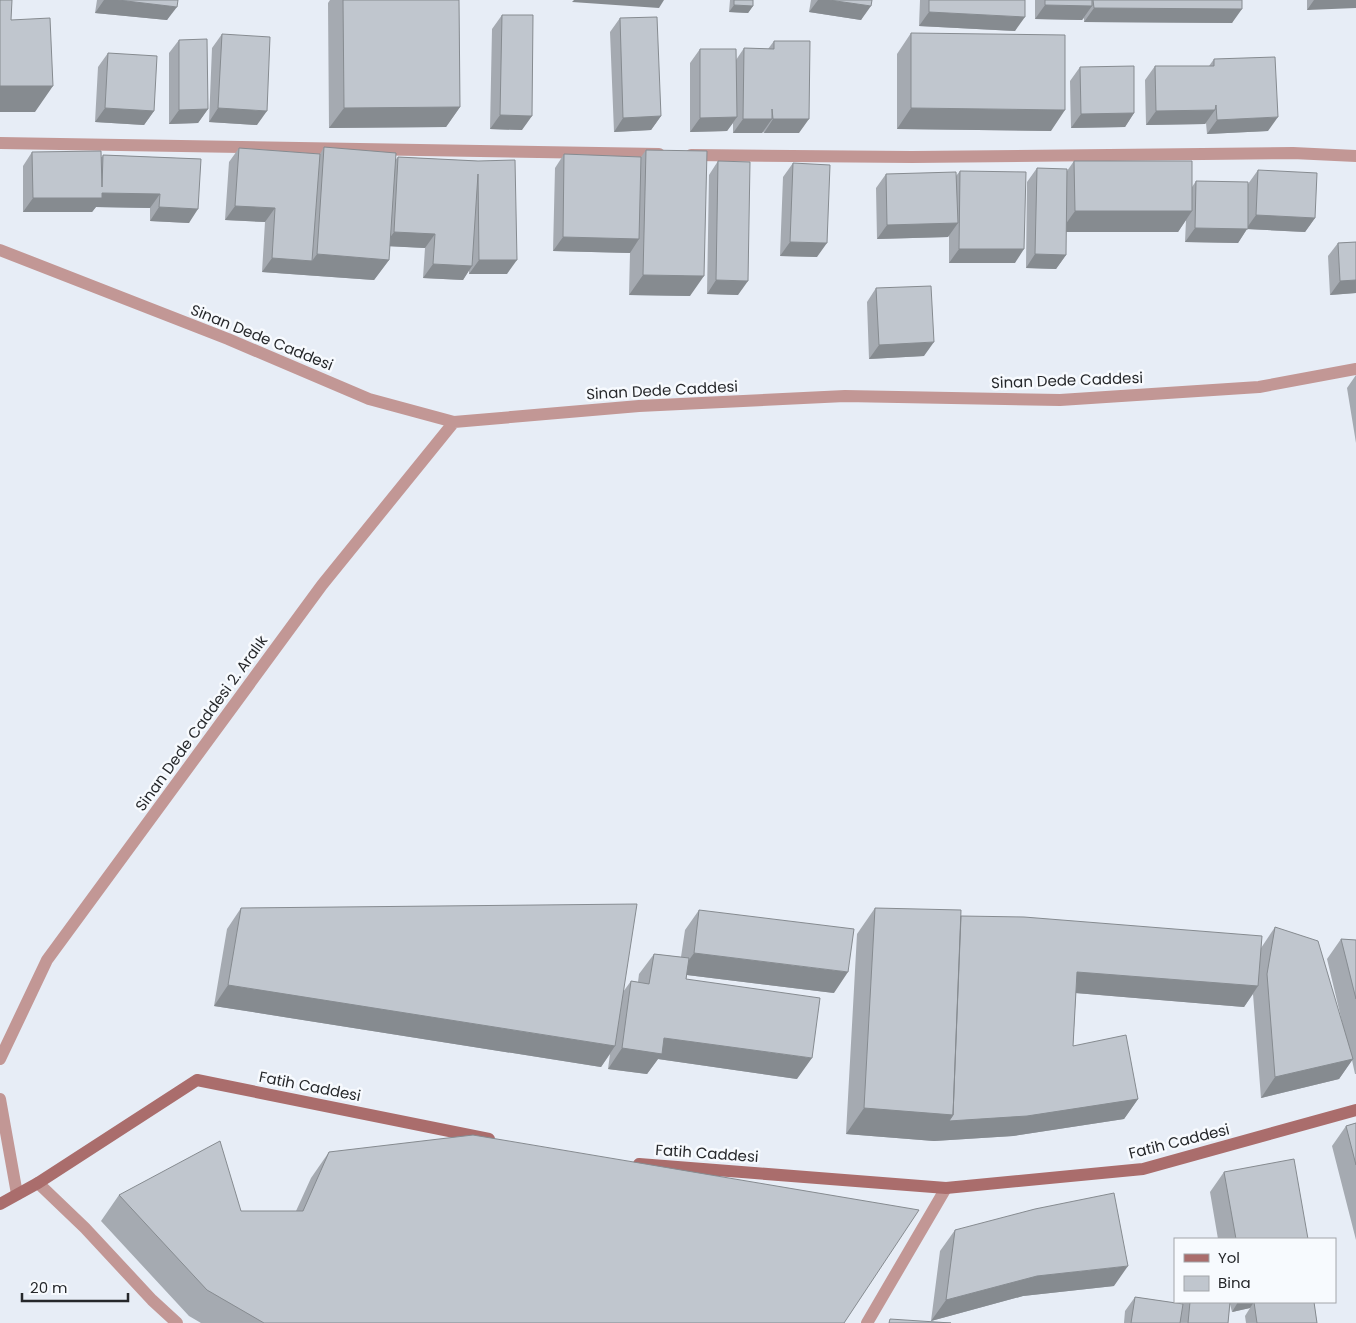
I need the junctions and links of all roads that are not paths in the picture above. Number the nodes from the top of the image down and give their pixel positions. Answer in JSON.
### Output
{"nodes":[{"id":1,"x":0,"y":143,"type":"edge"},
{"id":2,"x":1356,"y":156,"type":"edge"},
{"id":3,"x":0,"y":250,"type":"edge"},
{"id":4,"x":1356,"y":370,"type":"edge"},
{"id":5,"x":454,"y":422,"type":"junction"},
{"id":6,"x":0,"y":1059,"type":"edge"},
{"id":7,"x":0,"y":1099,"type":"edge"},
{"id":8,"x":1356,"y":1110,"type":"edge"},
{"id":9,"x":499,"y":1140,"type":"edge"},
{"id":10,"x":625,"y":1163,"type":"edge"},
{"id":11,"x":38,"y":1183,"type":"junction"},
{"id":12,"x":946,"y":1188,"type":"junction"},
{"id":13,"x":17,"y":1194,"type":"junction"},
{"id":14,"x":0,"y":1204,"type":"edge"},
{"id":15,"x":177,"y":1323,"type":"edge"},
{"id":16,"x":867,"y":1323,"type":"edge"}],
"edges":[{"from":1,"to":2,"type":"street"},
{"from":3,"to":5,"type":"street","name":"Sinan Dede Caddesi"},
{"from":4,"to":5,"type":"street","name":"Sinan Dede Caddesi"},
{"from":5,"to":6,"type":"street","name":"Sinan Dede Caddesi 2. Aralık"},
{"from":7,"to":13,"type":"street"},
{"from":8,"to":12,"type":"main road","name":"Fatih Caddesi"},
{"from":9,"to":11,"type":"main road","name":"Fatih Caddesi"},
{"from":10,"to":12,"type":"main road","name":"Fatih Caddesi"},
{"from":11,"to":13,"type":"main road","name":"Fatih Caddesi"},
{"from":11,"to":15,"type":"street"},
{"from":12,"to":16,"type":"street"},
{"from":13,"to":14,"type":"main road","name":"Fatih Caddesi"}]}
